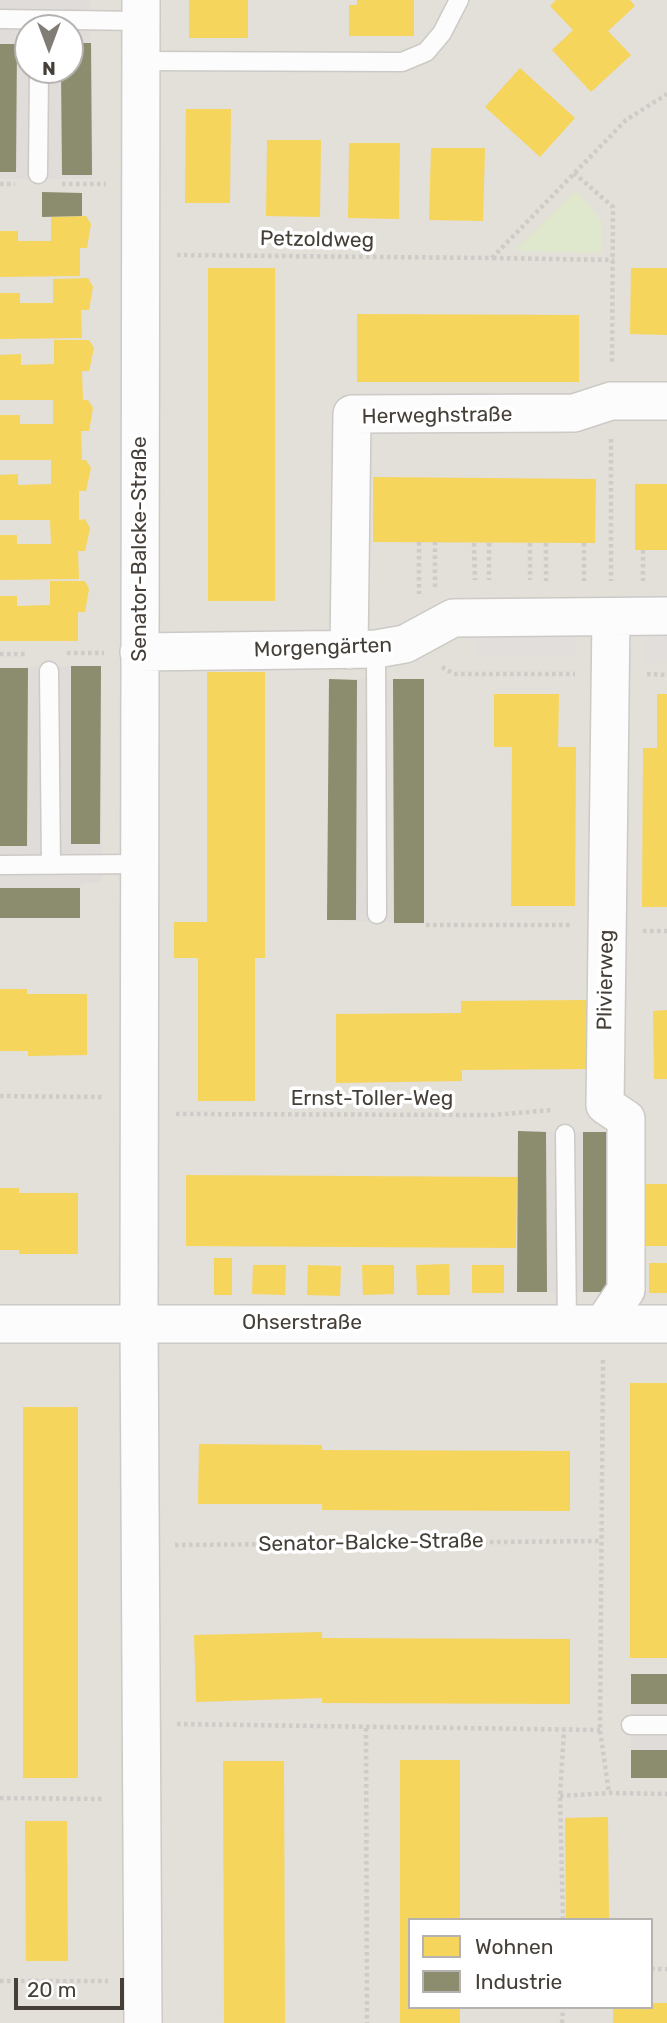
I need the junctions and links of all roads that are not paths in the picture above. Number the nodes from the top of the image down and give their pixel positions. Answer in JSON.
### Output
{"nodes":[{"id":1,"x":459,"y":0,"type":"edge"},
{"id":2,"x":141,"y":10,"type":"edge"},
{"id":3,"x":84,"y":18,"type":"edge"},
{"id":4,"x":141,"y":61,"type":"junction"},
{"id":5,"x":38,"y":84,"type":"edge"},
{"id":6,"x":38,"y":180,"type":"road end"},
{"id":7,"x":667,"y":401,"type":"edge"},
{"id":8,"x":667,"y":616,"type":"edge"},
{"id":9,"x":611,"y":617,"type":"junction"},
{"id":10,"x":387,"y":645,"type":"junction"},
{"id":11,"x":139,"y":652,"type":"junction"},
{"id":12,"x":49,"y":671,"type":"dead end"},
{"id":13,"x":139,"y":864,"type":"junction"},
{"id":14,"x":0,"y":865,"type":"edge"},
{"id":15,"x":51,"y":865,"type":"junction"},
{"id":16,"x":377,"y":914,"type":"dead end"},
{"id":17,"x":565,"y":1134,"type":"dead end"},
{"id":18,"x":139,"y":1323,"type":"junction"},
{"id":19,"x":0,"y":1324,"type":"edge"},
{"id":20,"x":567,"y":1324,"type":"junction"},
{"id":21,"x":603,"y":1324,"type":"junction"},
{"id":22,"x":667,"y":1324,"type":"edge"},
{"id":23,"x":667,"y":1725,"type":"edge"},
{"id":24,"x":631,"y":1726,"type":"dead end"},
{"id":25,"x":143,"y":2023,"type":"edge"}],
"edges":[{"from":1,"to":4,"type":"lane"},
{"from":2,"to":3,"type":"lane"},
{"from":2,"to":4,"type":"street","name":"Senator-Balcke-Straße"},
{"from":4,"to":11,"type":"street","name":"Senator-Balcke-Straße"},
{"from":5,"to":6,"type":"lane"},
{"from":7,"to":10,"type":"street","name":"Herweghstraße"},
{"from":8,"to":9,"type":"street","name":"Morgengärten"},
{"from":9,"to":10,"type":"street","name":"Morgengärten"},
{"from":9,"to":21,"type":"street","name":"Plivierweg"},
{"from":10,"to":11,"type":"street","name":"Morgengärten"},
{"from":10,"to":16,"type":"lane"},
{"from":11,"to":13,"type":"street","name":"Senator-Balcke-Straße"},
{"from":12,"to":15,"type":"lane"},
{"from":13,"to":15,"type":"lane"},
{"from":13,"to":18,"type":"street","name":"Senator-Balcke-Straße"},
{"from":14,"to":15,"type":"lane"},
{"from":17,"to":20,"type":"lane"},
{"from":18,"to":19,"type":"street","name":"Ohserstraße"},
{"from":18,"to":20,"type":"street","name":"Ohserstraße"},
{"from":18,"to":25,"type":"street","name":"Senator-Balcke-Straße"},
{"from":20,"to":21,"type":"street","name":"Ohserstraße"},
{"from":21,"to":22,"type":"street","name":"Ohserstraße"},
{"from":23,"to":24,"type":"lane"}]}
